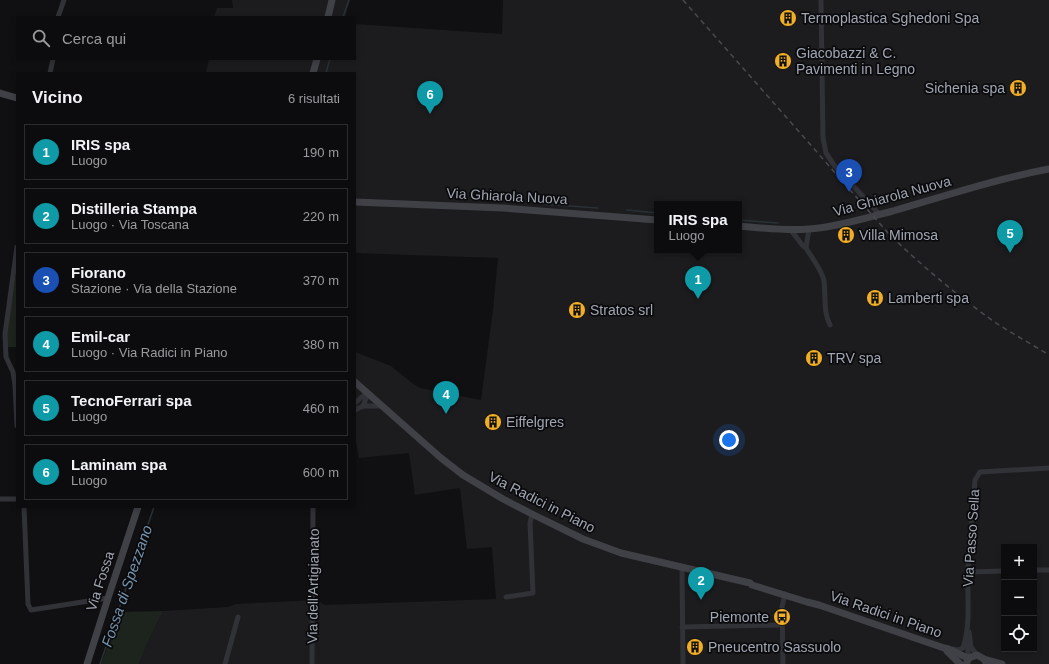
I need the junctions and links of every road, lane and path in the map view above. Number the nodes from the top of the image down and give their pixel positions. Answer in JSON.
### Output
{"nodes":[{"id":1,"x":64,"y":0,"type":"edge"},
{"id":2,"x":332,"y":0,"type":"edge"},
{"id":3,"x":821,"y":0,"type":"edge"},
{"id":4,"x":58,"y":16,"type":"edge"},
{"id":5,"x":328,"y":16,"type":"edge"},
{"id":6,"x":53,"y":60,"type":"edge"},
{"id":7,"x":317,"y":60,"type":"edge"},
{"id":8,"x":50,"y":72,"type":"edge"},
{"id":9,"x":313,"y":72,"type":"edge"},
{"id":10,"x":0,"y":93,"type":"edge"},
{"id":11,"x":16,"y":98,"type":"edge"},
{"id":12,"x":1049,"y":169,"type":"edge"},
{"id":13,"x":356,"y":202,"type":"edge"},
{"id":14,"x":879,"y":214,"type":"junction"},
{"id":15,"x":654,"y":220,"type":"edge"},
{"id":16,"x":742,"y":226,"type":"edge"},
{"id":17,"x":790,"y":229,"type":"junction"},
{"id":18,"x":809,"y":229,"type":"junction"},
{"id":19,"x":806,"y":248,"type":"junction"},
{"id":20,"x":16,"y":254,"type":"edge"},
{"id":21,"x":830,"y":325,"type":"dead end"},
{"id":22,"x":356,"y":383,"type":"edge"},
{"id":23,"x":368,"y":394,"type":"junction"},
{"id":24,"x":356,"y":402,"type":"edge"},
{"id":25,"x":16,"y":406,"type":"edge"},
{"id":26,"x":363,"y":406,"type":"junction"},
{"id":27,"x":382,"y":406,"type":"junction"},
{"id":28,"x":356,"y":410,"type":"edge"},
{"id":29,"x":1049,"y":468,"type":"edge"},
{"id":30,"x":0,"y":499,"type":"edge"},
{"id":31,"x":16,"y":499,"type":"edge"},
{"id":32,"x":24,"y":508,"type":"edge"},
{"id":33,"x":138,"y":508,"type":"edge"},
{"id":34,"x":313,"y":508,"type":"edge"},
{"id":35,"x":532,"y":514,"type":"junction"},
{"id":36,"x":682,"y":568,"type":"junction"},
{"id":37,"x":1037,"y":570,"type":"edge"},
{"id":38,"x":1049,"y":570,"type":"edge"},
{"id":39,"x":1001,"y":571,"type":"edge"},
{"id":40,"x":968,"y":572,"type":"junction"},
{"id":41,"x":750,"y":583,"type":"junction"},
{"id":42,"x":772,"y":586,"type":"junction"},
{"id":43,"x":784,"y":594,"type":"junction"},
{"id":44,"x":506,"y":597,"type":"dead end"},
{"id":45,"x":805,"y":597,"type":"junction"},
{"id":46,"x":108,"y":598,"type":"junction"},
{"id":47,"x":819,"y":605,"type":"junction"},
{"id":48,"x":238,"y":617,"type":"dead end"},
{"id":49,"x":782,"y":625,"type":"junction"},
{"id":50,"x":682,"y":627,"type":"junction"},
{"id":51,"x":968,"y":627,"type":"junction"},
{"id":52,"x":966,"y":638,"type":"junction"},
{"id":53,"x":946,"y":648,"type":"junction"},
{"id":54,"x":970,"y":659,"type":"edge"},
{"id":55,"x":985,"y":661,"type":"edge"},
{"id":56,"x":87,"y":664,"type":"edge"},
{"id":57,"x":225,"y":664,"type":"edge"},
{"id":58,"x":312,"y":664,"type":"edge"},
{"id":59,"x":683,"y":664,"type":"edge"},
{"id":60,"x":783,"y":664,"type":"edge"},
{"id":61,"x":960,"y":664,"type":"edge"},
{"id":62,"x":1002,"y":664,"type":"edge"}],
"edges":[{"from":1,"to":4,"type":"street"},
{"from":2,"to":5,"type":"street"},
{"from":3,"to":14,"type":"street"},
{"from":6,"to":8,"type":"street"},
{"from":7,"to":9,"type":"street"},
{"from":10,"to":11,"type":"street"},
{"from":12,"to":14,"type":"street","name":"Via Ghiarola Nuova"},
{"from":13,"to":15,"type":"street","name":"Via Ghiarola Nuova"},
{"from":14,"to":18,"type":"street","name":"Via Ghiarola Nuova"},
{"from":16,"to":17,"type":"street","name":"Via Ghiarola Nuova"},
{"from":17,"to":18,"type":"street","name":"Via Ghiarola Nuova"},
{"from":17,"to":19,"type":"street"},
{"from":18,"to":19,"type":"street"},
{"from":19,"to":21,"type":"street"},
{"from":20,"to":25,"type":"street"},
{"from":22,"to":23,"type":"street","name":"Via Radici in Piano"},
{"from":23,"to":24,"type":"street"},
{"from":23,"to":26,"type":"street"},
{"from":23,"to":27,"type":"street","name":"Via Radici in Piano"},
{"from":26,"to":27,"type":"street"},
{"from":26,"to":28,"type":"street"},
{"from":27,"to":35,"type":"street","name":"Via Radici in Piano"},
{"from":29,"to":40,"type":"street","name":"Via Passo Sella"},
{"from":30,"to":31,"type":"street"},
{"from":32,"to":46,"type":"street"},
{"from":33,"to":46,"type":"street","name":"Via Fossa"},
{"from":34,"to":58,"type":"street","name":"Via dell'Artigianato"},
{"from":35,"to":36,"type":"street","name":"Via Radici in Piano"},
{"from":35,"to":44,"type":"street"},
{"from":36,"to":41,"type":"street","name":"Via Radici in Piano"},
{"from":36,"to":50,"type":"street"},
{"from":37,"to":38,"type":"street"},
{"from":39,"to":40,"type":"street"},
{"from":40,"to":51,"type":"street","name":"Via Passo Sella"},
{"from":41,"to":42,"type":"street"},
{"from":41,"to":43,"type":"street"},
{"from":42,"to":43,"type":"street"},
{"from":42,"to":45,"type":"street"},
{"from":43,"to":45,"type":"street"},
{"from":43,"to":47,"type":"street"},
{"from":43,"to":49,"type":"street"},
{"from":45,"to":47,"type":"street"},
{"from":46,"to":56,"type":"street","name":"Via Fossa"},
{"from":47,"to":53,"type":"street","name":"Via Radici in Piano"},
{"from":48,"to":57,"type":"street"},
{"from":49,"to":50,"type":"street"},
{"from":49,"to":60,"type":"street"},
{"from":50,"to":59,"type":"street"},
{"from":51,"to":52,"type":"street","name":"Via Passo Sella"},
{"from":51,"to":54,"type":"street","name":"Via Passo Sella"},
{"from":52,"to":53,"type":"street"},
{"from":52,"to":54,"type":"street","name":"Via Passo Sella"},
{"from":53,"to":54,"type":"street","name":"Via Radici in Piano"},
{"from":53,"to":61,"type":"street"},
{"from":54,"to":55,"type":"street","name":"Via Radici in Piano"},
{"from":55,"to":62,"type":"street","name":"Via Radici in Piano"}]}
